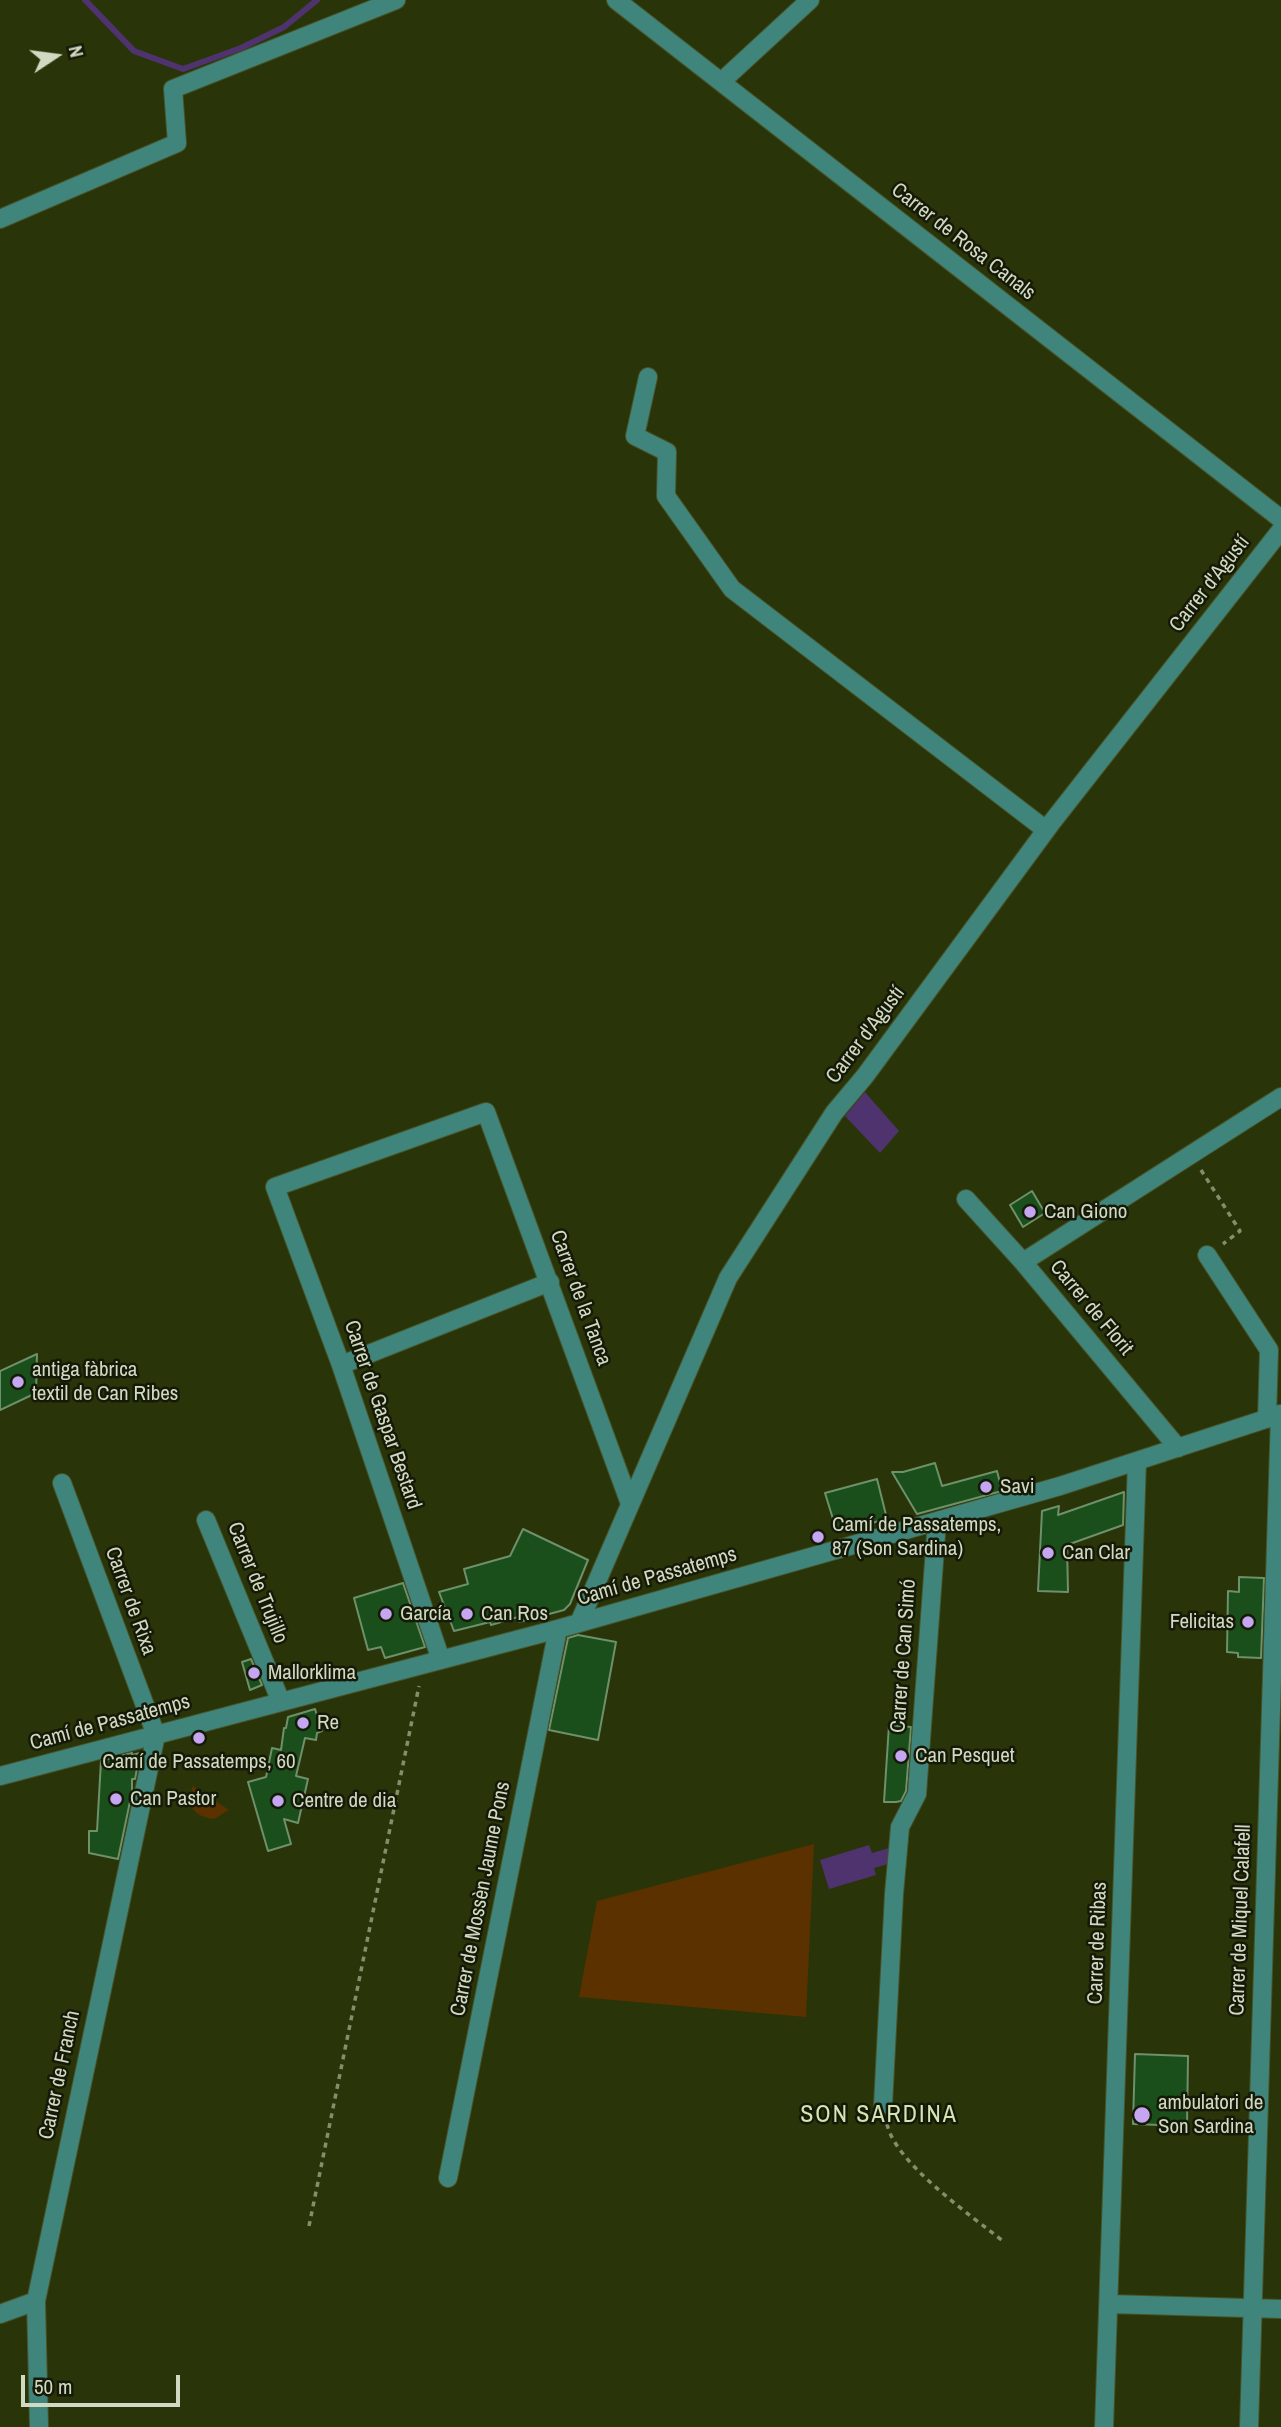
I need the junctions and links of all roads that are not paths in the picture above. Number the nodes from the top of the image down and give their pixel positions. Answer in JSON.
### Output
{"nodes":[{"id":1,"x":396,"y":0,"type":"edge"},
{"id":2,"x":616,"y":0,"type":"edge"},
{"id":3,"x":810,"y":0,"type":"edge"},
{"id":4,"x":721,"y":82,"type":"junction"},
{"id":5,"x":0,"y":219,"type":"edge"},
{"id":6,"x":648,"y":377,"type":"dead end"},
{"id":7,"x":1281,"y":519,"type":"edge"},
{"id":8,"x":1281,"y":530,"type":"edge"},
{"id":9,"x":1046,"y":830,"type":"junction"},
{"id":10,"x":1281,"y":1097,"type":"edge"},
{"id":11,"x":486,"y":1112,"type":"joint"},
{"id":12,"x":966,"y":1199,"type":"dead end"},
{"id":13,"x":1207,"y":1255,"type":"road end"},
{"id":14,"x":1023,"y":1262,"type":"junction"},
{"id":15,"x":550,"y":1282,"type":"junction"},
{"id":16,"x":341,"y":1366,"type":"junction"},
{"id":17,"x":1276,"y":1416,"type":"edge"},
{"id":18,"x":1178,"y":1448,"type":"junction"},
{"id":19,"x":1138,"y":1461,"type":"junction"},
{"id":20,"x":62,"y":1483,"type":"dead end"},
{"id":21,"x":629,"y":1501,"type":"junction"},
{"id":22,"x":206,"y":1520,"type":"dead end"},
{"id":23,"x":937,"y":1521,"type":"junction"},
{"id":24,"x":579,"y":1623,"type":"junction"},
{"id":25,"x":558,"y":1629,"type":"junction"},
{"id":26,"x":441,"y":1660,"type":"junction"},
{"id":27,"x":281,"y":1702,"type":"junction"},
{"id":28,"x":156,"y":1735,"type":"junction"},
{"id":29,"x":0,"y":1776,"type":"edge"},
{"id":30,"x":883,"y":2105,"type":"road end"},
{"id":31,"x":448,"y":2178,"type":"dead end"},
{"id":32,"x":36,"y":2301,"type":"junction"},
{"id":33,"x":1109,"y":2304,"type":"junction"},
{"id":34,"x":1251,"y":2308,"type":"junction"},
{"id":35,"x":1281,"y":2309,"type":"edge"},
{"id":36,"x":0,"y":2314,"type":"edge"},
{"id":37,"x":39,"y":2427,"type":"edge"},
{"id":38,"x":1104,"y":2427,"type":"edge"},
{"id":39,"x":1249,"y":2427,"type":"edge"}],
"edges":[{"from":1,"to":5,"type":"street"},
{"from":2,"to":4,"type":"street","name":"Carrer de Rosa Canals"},
{"from":3,"to":4,"type":"street"},
{"from":4,"to":7,"type":"street","name":"Carrer de Rosa Canals"},
{"from":6,"to":9,"type":"street"},
{"from":8,"to":9,"type":"street","name":"Carrer d'Agustí"},
{"from":9,"to":21,"type":"street","name":"Carrer d'Agustí"},
{"from":10,"to":14,"type":"street"},
{"from":11,"to":15,"type":"street","name":"Carrer de la Tanca"},
{"from":11,"to":16,"type":"street","name":"Carrer de Gaspar Bestard"},
{"from":12,"to":14,"type":"street","name":"Carrer de Florit"},
{"from":13,"to":17,"type":"street","name":"Carrer de Miquel Calafell"},
{"from":14,"to":18,"type":"street","name":"Carrer de Florit"},
{"from":15,"to":16,"type":"street"},
{"from":15,"to":21,"type":"street","name":"Carrer de la Tanca"},
{"from":16,"to":26,"type":"street","name":"Carrer de Gaspar Bestard"},
{"from":17,"to":18,"type":"street","name":"Camí de Passatemps"},
{"from":17,"to":34,"type":"street","name":"Carrer de Miquel Calafell"},
{"from":18,"to":19,"type":"street","name":"Camí de Passatemps"},
{"from":19,"to":23,"type":"street","name":"Camí de Passatemps"},
{"from":19,"to":33,"type":"street","name":"Carrer de Ribas"},
{"from":20,"to":28,"type":"street","name":"Carrer de Rixa"},
{"from":21,"to":24,"type":"street","name":"Carrer d'Agustí"},
{"from":22,"to":27,"type":"street","name":"Carrer de Trujillo"},
{"from":23,"to":24,"type":"street","name":"Camí de Passatemps"},
{"from":23,"to":30,"type":"street","name":"Carrer de Can Simó"},
{"from":24,"to":25,"type":"street","name":"Camí de Passatemps"},
{"from":25,"to":26,"type":"street","name":"Camí de Passatemps"},
{"from":25,"to":31,"type":"street","name":"Carrer de Mossèn Jaume Pons"},
{"from":26,"to":27,"type":"street","name":"Camí de Passatemps"},
{"from":27,"to":28,"type":"street","name":"Camí de Passatemps"},
{"from":28,"to":29,"type":"street","name":"Camí de Passatemps"},
{"from":28,"to":32,"type":"street","name":"Carrer de Franch"},
{"from":32,"to":36,"type":"street"},
{"from":32,"to":37,"type":"street","name":"Carrer de Franch"},
{"from":33,"to":34,"type":"street"},
{"from":33,"to":38,"type":"street","name":"Carrer de Ribas"},
{"from":34,"to":35,"type":"street"},
{"from":34,"to":39,"type":"street","name":"Carrer de Miquel Calafell"}]}
